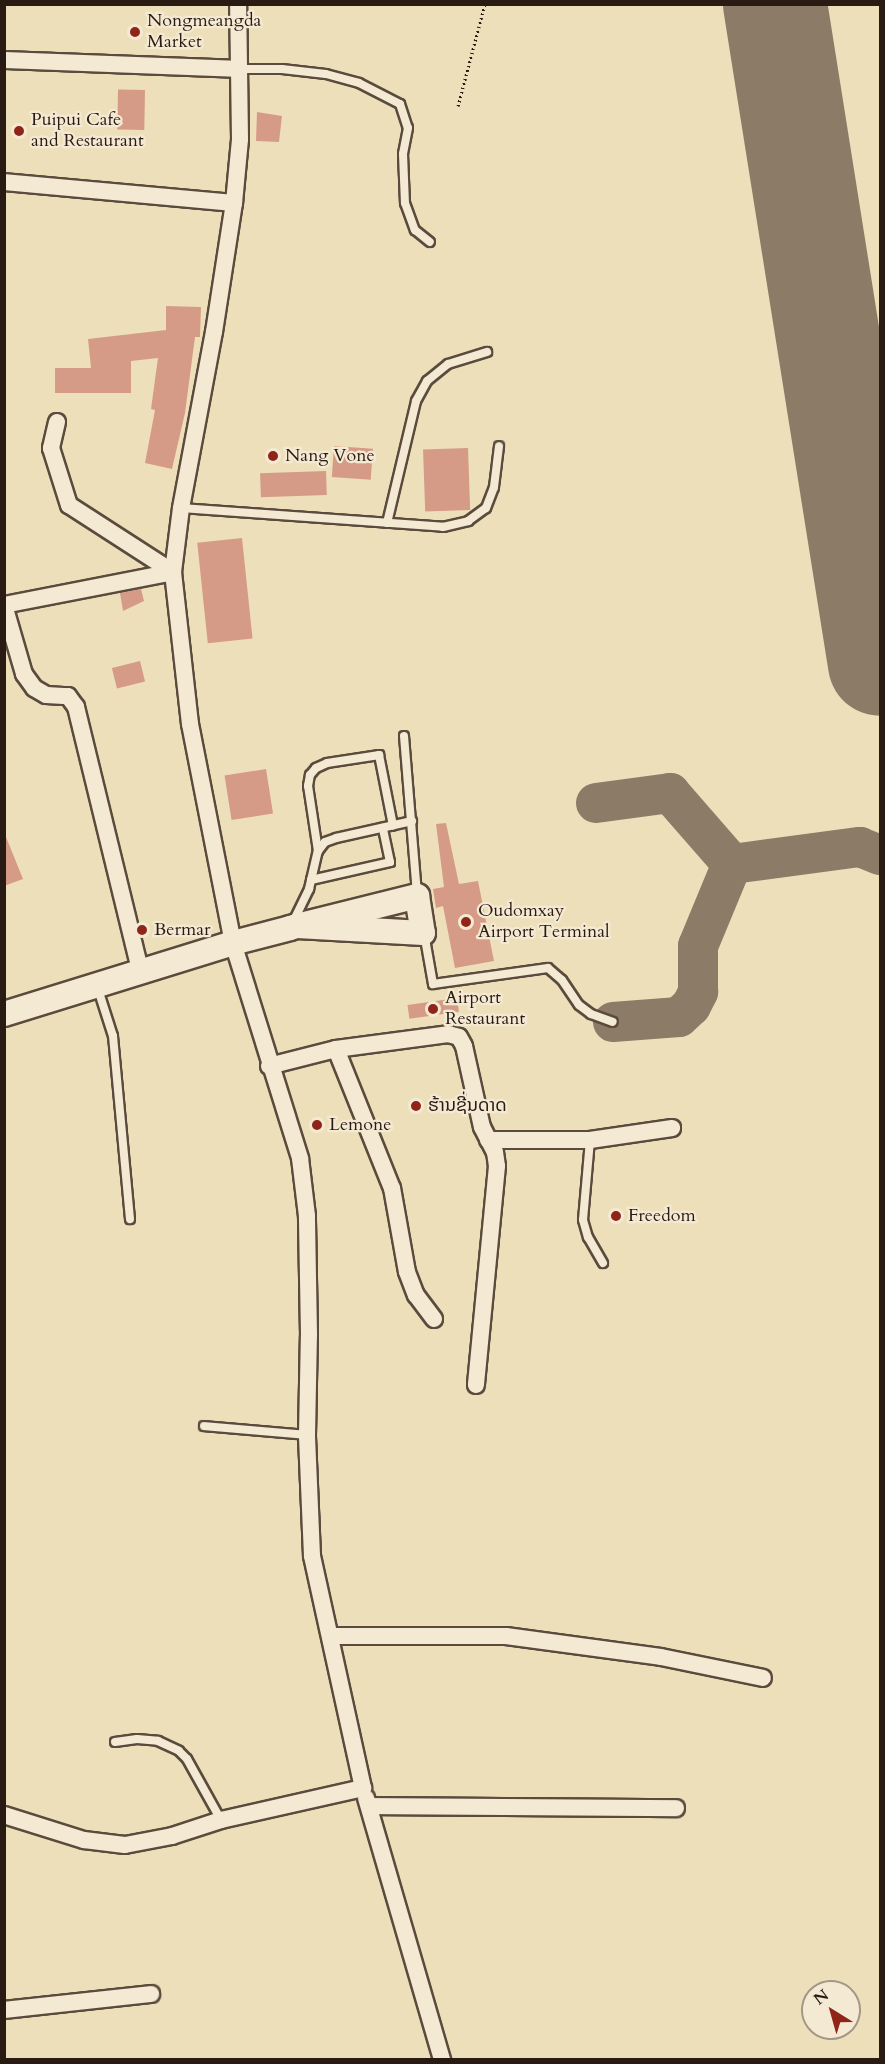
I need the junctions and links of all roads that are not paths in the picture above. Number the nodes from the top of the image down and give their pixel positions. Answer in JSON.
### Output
{"nodes":[{"id":1,"x":238,"y":4,"type":"edge"},
{"id":2,"x":4,"y":60,"type":"edge"},
{"id":3,"x":240,"y":69,"type":"junction"},
{"id":4,"x":4,"y":182,"type":"edge"},
{"id":5,"x":234,"y":203,"type":"junction"},
{"id":6,"x":430,"y":242,"type":"dead end"},
{"id":7,"x":487,"y":352,"type":"dead end"},
{"id":8,"x":57,"y":422,"type":"dead end"},
{"id":9,"x":499,"y":447,"type":"dead end"},
{"id":10,"x":181,"y":508,"type":"junction"},
{"id":11,"x":387,"y":523,"type":"junction"},
{"id":12,"x":173,"y":572,"type":"junction"},
{"id":13,"x":4,"y":605,"type":"edge"},
{"id":14,"x":404,"y":736,"type":"dead end"},
{"id":15,"x":412,"y":821,"type":"junction"},
{"id":16,"x":393,"y":826,"type":"junction"},
{"id":17,"x":383,"y":828,"type":"junction"},
{"id":18,"x":318,"y":851,"type":"junction"},
{"id":19,"x":311,"y":880,"type":"junction"},
{"id":20,"x":417,"y":896,"type":"junction"},
{"id":21,"x":294,"y":927,"type":"junction"},
{"id":22,"x":423,"y":933,"type":"junction"},
{"id":23,"x":233,"y":943,"type":"junction"},
{"id":24,"x":140,"y":970,"type":"junction"},
{"id":25,"x":96,"y":984,"type":"junction"},
{"id":26,"x":4,"y":1014,"type":"edge"},
{"id":27,"x":613,"y":1022,"type":"dead end"},
{"id":28,"x":336,"y":1048,"type":"junction"},
{"id":29,"x":269,"y":1066,"type":"junction"},
{"id":30,"x":672,"y":1128,"type":"dead end"},
{"id":31,"x":488,"y":1140,"type":"junction"},
{"id":32,"x":590,"y":1140,"type":"junction"},
{"id":33,"x":130,"y":1220,"type":"dead end"},
{"id":34,"x":603,"y":1263,"type":"dead end"},
{"id":35,"x":434,"y":1319,"type":"dead end"},
{"id":36,"x":476,"y":1384,"type":"dead end"},
{"id":37,"x":204,"y":1426,"type":"dead end"},
{"id":38,"x":307,"y":1435,"type":"junction"},
{"id":39,"x":330,"y":1636,"type":"junction"},
{"id":40,"x":764,"y":1678,"type":"dead end"},
{"id":41,"x":115,"y":1742,"type":"dead end"},
{"id":42,"x":363,"y":1788,"type":"junction"},
{"id":43,"x":369,"y":1806,"type":"junction"},
{"id":44,"x":676,"y":1808,"type":"dead end"},
{"id":45,"x":4,"y":1815,"type":"edge"},
{"id":46,"x":221,"y":1820,"type":"junction"},
{"id":47,"x":151,"y":1994,"type":"dead end"},
{"id":48,"x":4,"y":2010,"type":"edge"},
{"id":49,"x":442,"y":2060,"type":"edge"}],
"edges":[{"from":1,"to":3,"type":"street"},
{"from":2,"to":3,"type":"street"},
{"from":3,"to":5,"type":"street"},
{"from":3,"to":6,"type":"lane"},
{"from":4,"to":5,"type":"street"},
{"from":5,"to":10,"type":"street"},
{"from":7,"to":11,"type":"lane"},
{"from":8,"to":12,"type":"street"},
{"from":9,"to":11,"type":"lane"},
{"from":10,"to":11,"type":"lane"},
{"from":10,"to":12,"type":"street"},
{"from":12,"to":13,"type":"street"},
{"from":12,"to":23,"type":"street"},
{"from":13,"to":24,"type":"street"},
{"from":14,"to":15,"type":"lane"},
{"from":15,"to":16,"type":"lane"},
{"from":15,"to":20,"type":"lane"},
{"from":16,"to":17,"type":"lane"},
{"from":16,"to":18,"type":"lane"},
{"from":17,"to":18,"type":"lane"},
{"from":17,"to":19,"type":"lane"},
{"from":18,"to":19,"type":"lane"},
{"from":19,"to":21,"type":"lane"},
{"from":20,"to":21,"type":"street"},
{"from":20,"to":22,"type":"street"},
{"from":21,"to":22,"type":"street"},
{"from":21,"to":23,"type":"street"},
{"from":22,"to":27,"type":"lane"},
{"from":23,"to":24,"type":"street"},
{"from":23,"to":29,"type":"street"},
{"from":24,"to":25,"type":"street"},
{"from":25,"to":26,"type":"street"},
{"from":25,"to":33,"type":"lane"},
{"from":28,"to":29,"type":"street"},
{"from":28,"to":31,"type":"street"},
{"from":28,"to":35,"type":"street"},
{"from":29,"to":38,"type":"street"},
{"from":30,"to":32,"type":"street"},
{"from":31,"to":32,"type":"street"},
{"from":31,"to":36,"type":"street"},
{"from":32,"to":34,"type":"lane"},
{"from":37,"to":38,"type":"lane"},
{"from":38,"to":39,"type":"street"},
{"from":39,"to":40,"type":"street"},
{"from":39,"to":42,"type":"street"},
{"from":41,"to":46,"type":"lane"},
{"from":42,"to":43,"type":"street"},
{"from":42,"to":46,"type":"street"},
{"from":43,"to":44,"type":"street"},
{"from":43,"to":49,"type":"street"},
{"from":45,"to":46,"type":"street"},
{"from":47,"to":48,"type":"street"}]}
